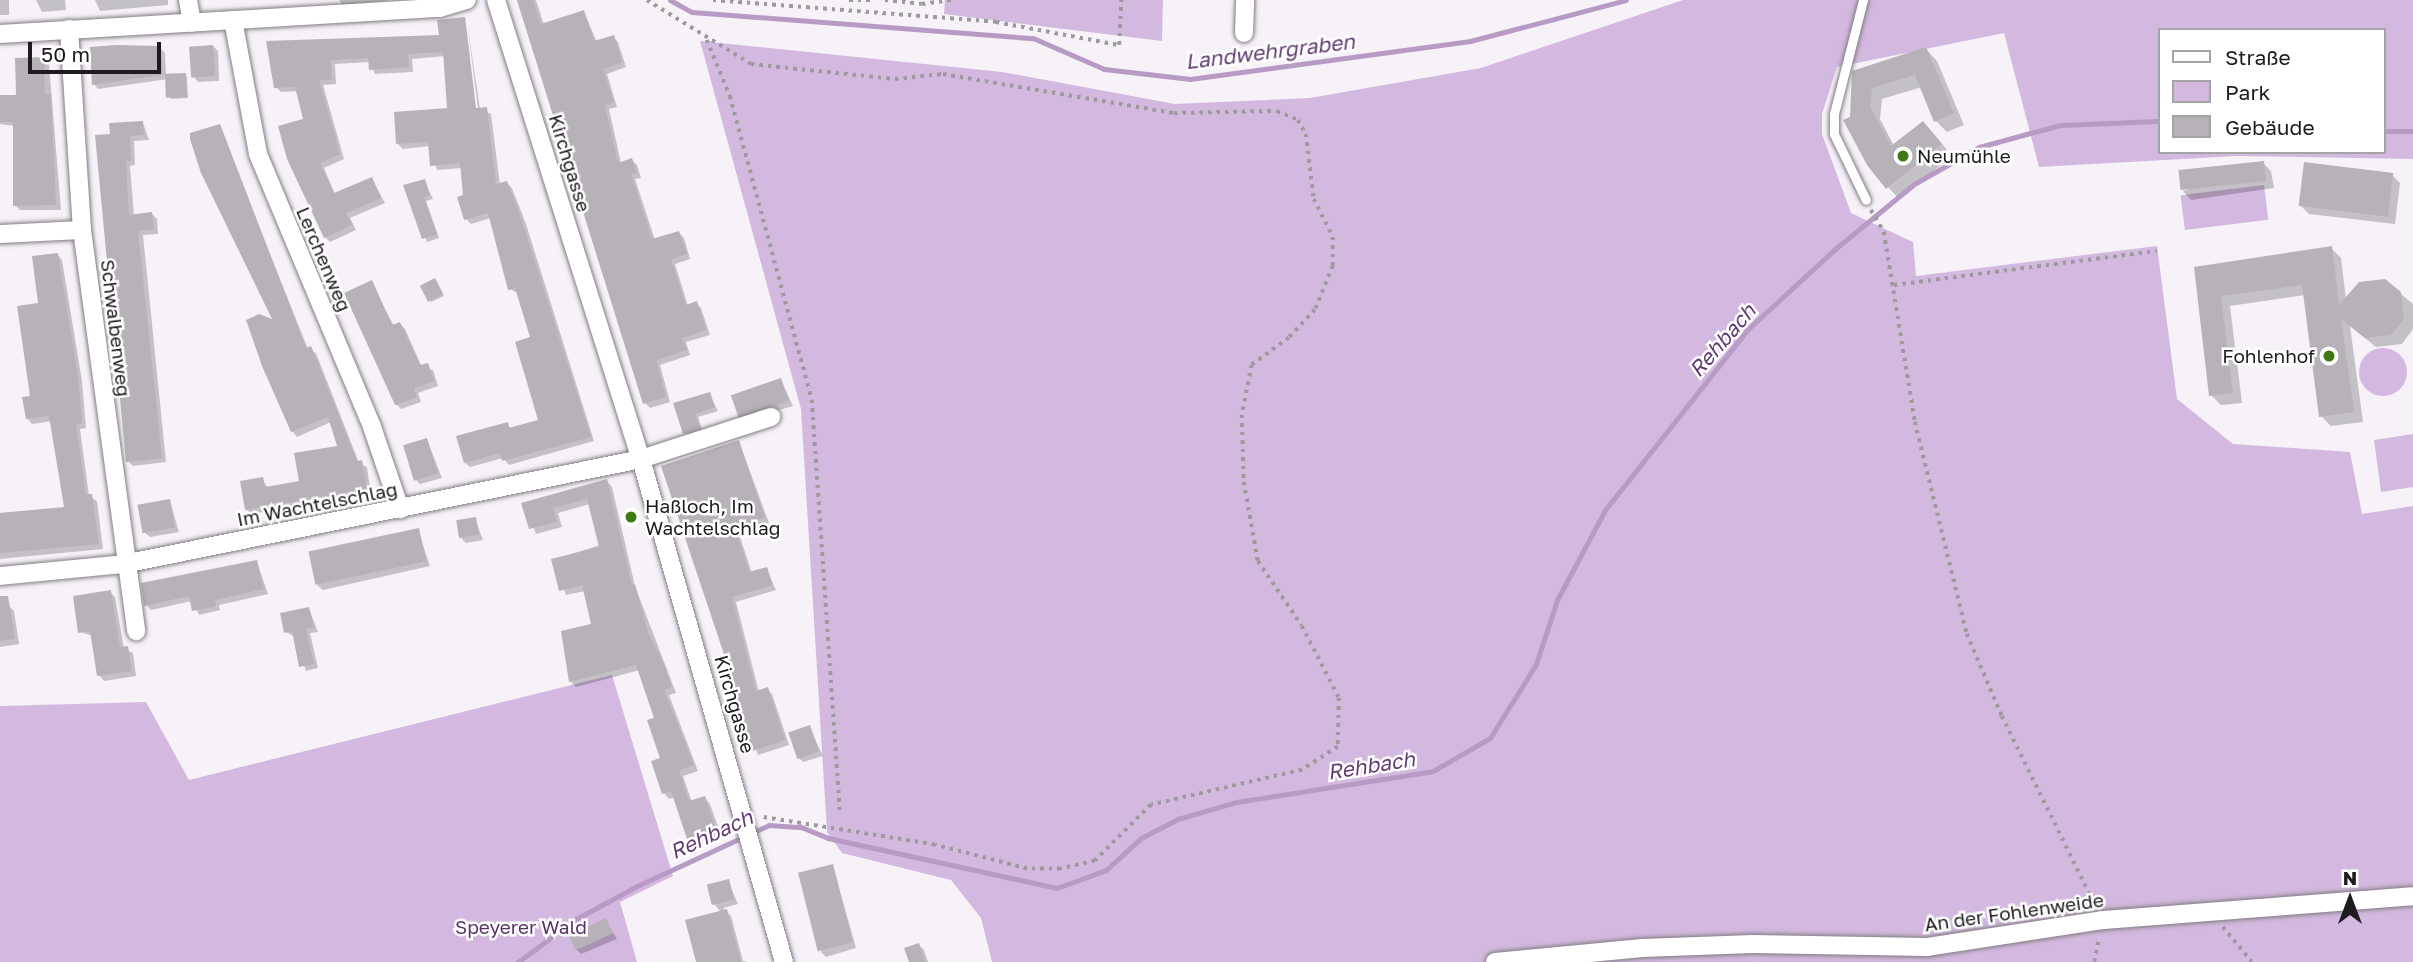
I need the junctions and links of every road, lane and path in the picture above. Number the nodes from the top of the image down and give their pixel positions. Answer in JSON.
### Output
{"nodes":[{"id":1,"x":188,"y":0,"type":"edge"},
{"id":2,"x":467,"y":0,"type":"edge"},
{"id":3,"x":496,"y":0,"type":"edge"},
{"id":4,"x":647,"y":0,"type":"edge"},
{"id":5,"x":713,"y":0,"type":"edge"},
{"id":6,"x":849,"y":0,"type":"edge"},
{"id":7,"x":873,"y":0,"type":"edge"},
{"id":8,"x":885,"y":0,"type":"edge"},
{"id":9,"x":951,"y":0,"type":"edge"},
{"id":10,"x":1121,"y":0,"type":"edge"},
{"id":11,"x":1245,"y":0,"type":"edge"},
{"id":12,"x":1863,"y":0,"type":"edge"},
{"id":13,"x":233,"y":20,"type":"junction"},
{"id":14,"x":192,"y":23,"type":"junction"},
{"id":15,"x":69,"y":29,"type":"junction"},
{"id":16,"x":1244,"y":33,"type":"dead end"},
{"id":17,"x":0,"y":34,"type":"edge"},
{"id":18,"x":706,"y":38,"type":"junction"},
{"id":19,"x":1866,"y":201,"type":"joint"},
{"id":20,"x":82,"y":230,"type":"junction"},
{"id":21,"x":0,"y":234,"type":"edge"},
{"id":22,"x":2157,"y":251,"type":"dead end"},
{"id":23,"x":1894,"y":285,"type":"junction"},
{"id":24,"x":771,"y":417,"type":"dead end"},
{"id":25,"x":641,"y":459,"type":"junction"},
{"id":26,"x":400,"y":509,"type":"junction"},
{"id":27,"x":124,"y":564,"type":"junction"},
{"id":28,"x":0,"y":576,"type":"edge"},
{"id":29,"x":136,"y":631,"type":"dead end"},
{"id":30,"x":840,"y":810,"type":"dead end"},
{"id":31,"x":745,"y":814,"type":"junction"},
{"id":32,"x":2413,"y":896,"type":"edge"},
{"id":33,"x":2211,"y":912,"type":"junction"},
{"id":34,"x":2103,"y":920,"type":"junction"},
{"id":35,"x":784,"y":962,"type":"edge"},
{"id":36,"x":1496,"y":962,"type":"edge"},
{"id":37,"x":2094,"y":962,"type":"edge"},
{"id":38,"x":2252,"y":962,"type":"edge"}],
"edges":[{"from":1,"to":14,"type":"street"},
{"from":2,"to":13,"type":"street"},
{"from":3,"to":25,"type":"street","name":"Kirchgasse"},
{"from":4,"to":18,"type":"path"},
{"from":5,"to":10,"type":"path"},
{"from":6,"to":7,"type":"path"},
{"from":8,"to":9,"type":"path"},
{"from":11,"to":16,"type":"street"},
{"from":12,"to":19,"type":"lane"},
{"from":13,"to":14,"type":"street"},
{"from":13,"to":26,"type":"street","name":"Lerchenweg"},
{"from":14,"to":15,"type":"street"},
{"from":15,"to":17,"type":"street"},
{"from":15,"to":20,"type":"street","name":"Schwalbenweg"},
{"from":18,"to":30,"type":"path"},
{"from":18,"to":31,"type":"path"},
{"from":19,"to":23,"type":"path"},
{"from":20,"to":21,"type":"street"},
{"from":20,"to":27,"type":"street","name":"Schwalbenweg"},
{"from":22,"to":23,"type":"path"},
{"from":23,"to":34,"type":"path"},
{"from":24,"to":25,"type":"street"},
{"from":25,"to":26,"type":"street","name":"Im Wachtelschlag"},
{"from":25,"to":31,"type":"street","name":"Kirchgasse"},
{"from":26,"to":27,"type":"street","name":"Im Wachtelschlag"},
{"from":27,"to":28,"type":"street","name":"Im Wachtelschlag"},
{"from":27,"to":29,"type":"street","name":"Schwalbenweg"},
{"from":31,"to":35,"type":"street","name":"Kirchgasse"},
{"from":32,"to":33,"type":"street","name":"An der Fohlenweide"},
{"from":33,"to":34,"type":"street","name":"An der Fohlenweide"},
{"from":33,"to":38,"type":"path"},
{"from":34,"to":36,"type":"street","name":"An der Fohlenweide"},
{"from":34,"to":37,"type":"path"}]}
